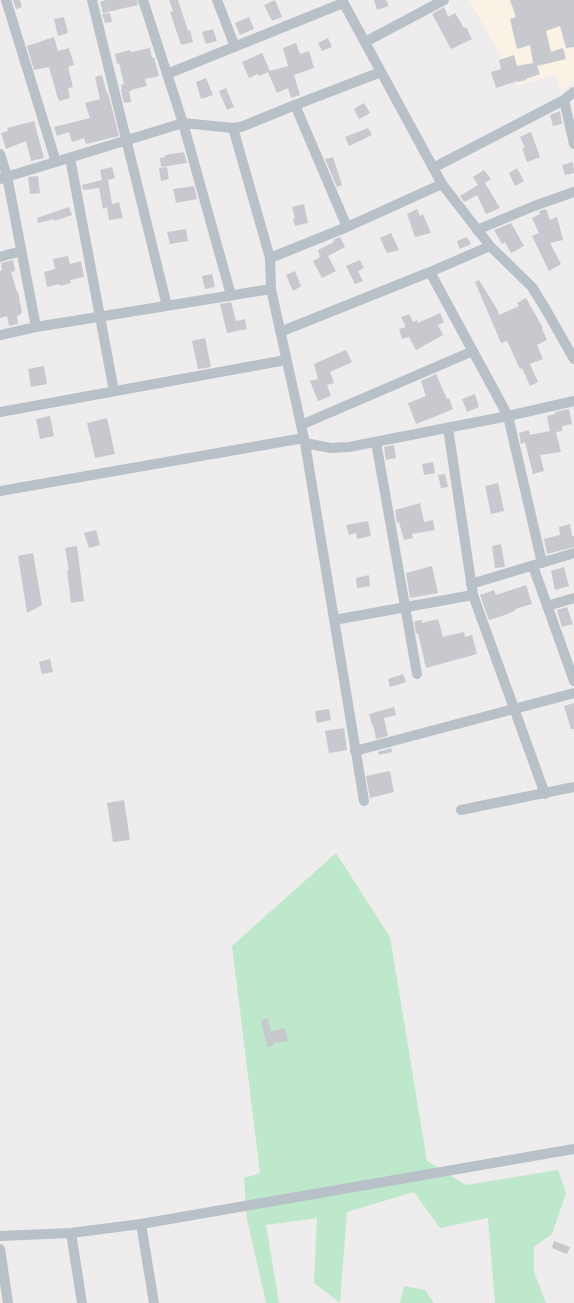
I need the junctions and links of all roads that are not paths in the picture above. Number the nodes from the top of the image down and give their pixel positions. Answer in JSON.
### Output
{"nodes":[{"id":1,"x":6,"y":0,"type":"edge"},
{"id":2,"x":92,"y":0,"type":"edge"},
{"id":3,"x":142,"y":0,"type":"edge"},
{"id":4,"x":217,"y":0,"type":"edge"},
{"id":5,"x":444,"y":0,"type":"edge"},
{"id":6,"x":343,"y":1,"type":"edge"},
{"id":7,"x":365,"y":42,"type":"junction"},
{"id":8,"x":235,"y":47,"type":"junction"},
{"id":9,"x":381,"y":72,"type":"junction"},
{"id":10,"x":167,"y":74,"type":"junction"},
{"id":11,"x":574,"y":92,"type":"edge"},
{"id":12,"x":564,"y":100,"type":"junction"},
{"id":13,"x":295,"y":105,"type":"junction"},
{"id":14,"x":183,"y":123,"type":"junction"},
{"id":15,"x":233,"y":128,"type":"junction"},
{"id":16,"x":126,"y":139,"type":"junction"},
{"id":17,"x":574,"y":144,"type":"edge"},
{"id":18,"x":0,"y":154,"type":"edge"},
{"id":19,"x":70,"y":158,"type":"junction"},
{"id":20,"x":56,"y":162,"type":"junction"},
{"id":21,"x":433,"y":168,"type":"junction"},
{"id":22,"x":3,"y":178,"type":"edge"},
{"id":23,"x":442,"y":184,"type":"junction"},
{"id":24,"x":574,"y":192,"type":"edge"},
{"id":25,"x":347,"y":226,"type":"junction"},
{"id":26,"x":477,"y":230,"type":"junction"},
{"id":27,"x":490,"y":246,"type":"junction"},
{"id":28,"x":21,"y":251,"type":"junction"},
{"id":29,"x":0,"y":257,"type":"edge"},
{"id":30,"x":270,"y":258,"type":"junction"},
{"id":31,"x":430,"y":272,"type":"junction"},
{"id":32,"x":271,"y":289,"type":"junction"},
{"id":33,"x":231,"y":295,"type":"junction"},
{"id":34,"x":167,"y":306,"type":"junction"},
{"id":35,"x":100,"y":317,"type":"junction"},
{"id":36,"x":36,"y":327,"type":"junction"},
{"id":37,"x":280,"y":332,"type":"junction"},
{"id":38,"x":0,"y":335,"type":"edge"},
{"id":39,"x":473,"y":351,"type":"junction"},
{"id":40,"x":574,"y":359,"type":"edge"},
{"id":41,"x":286,"y":360,"type":"junction"},
{"id":42,"x":114,"y":391,"type":"junction"},
{"id":43,"x":574,"y":401,"type":"edge"},
{"id":44,"x":0,"y":412,"type":"edge"},
{"id":45,"x":508,"y":416,"type":"junction"},
{"id":46,"x":301,"y":425,"type":"junction"},
{"id":47,"x":448,"y":428,"type":"junction"},
{"id":48,"x":304,"y":440,"type":"junction"},
{"id":49,"x":376,"y":442,"type":"junction"},
{"id":50,"x":0,"y":491,"type":"edge"},
{"id":51,"x":574,"y":553,"type":"edge"},
{"id":52,"x":537,"y":564,"type":"junction"},
{"id":53,"x":472,"y":590,"type":"junction"},
{"id":54,"x":574,"y":598,"type":"edge"},
{"id":55,"x":547,"y":606,"type":"junction"},
{"id":56,"x":405,"y":607,"type":"junction"},
{"id":57,"x":334,"y":620,"type":"junction"},
{"id":58,"x":417,"y":674,"type":"dead end"},
{"id":59,"x":574,"y":681,"type":"edge"},
{"id":60,"x":574,"y":693,"type":"edge"},
{"id":61,"x":514,"y":709,"type":"junction"},
{"id":62,"x":356,"y":751,"type":"junction"},
{"id":63,"x":574,"y":787,"type":"edge"},
{"id":64,"x":545,"y":794,"type":"junction"},
{"id":65,"x":364,"y":802,"type":"dead end"},
{"id":66,"x":461,"y":810,"type":"dead end"},
{"id":67,"x":574,"y":1149,"type":"edge"},
{"id":68,"x":141,"y":1224,"type":"junction"},
{"id":69,"x":71,"y":1232,"type":"junction"},
{"id":70,"x":0,"y":1236,"type":"edge"},
{"id":71,"x":0,"y":1249,"type":"edge"},
{"id":72,"x":8,"y":1303,"type":"edge"},
{"id":73,"x":82,"y":1303,"type":"edge"},
{"id":74,"x":154,"y":1303,"type":"edge"}],
"edges":[{"from":1,"to":20,"type":"street"},
{"from":2,"to":16,"type":"street"},
{"from":3,"to":10,"type":"street"},
{"from":4,"to":8,"type":"street"},
{"from":5,"to":7,"type":"street"},
{"from":6,"to":7,"type":"street"},
{"from":6,"to":8,"type":"street"},
{"from":7,"to":9,"type":"street"},
{"from":8,"to":10,"type":"street"},
{"from":9,"to":13,"type":"street"},
{"from":9,"to":21,"type":"street"},
{"from":10,"to":14,"type":"street"},
{"from":11,"to":12,"type":"street"},
{"from":12,"to":17,"type":"street"},
{"from":12,"to":21,"type":"street"},
{"from":13,"to":15,"type":"street"},
{"from":13,"to":25,"type":"street"},
{"from":14,"to":15,"type":"street"},
{"from":14,"to":16,"type":"street"},
{"from":14,"to":33,"type":"street"},
{"from":15,"to":30,"type":"street"},
{"from":16,"to":19,"type":"street"},
{"from":16,"to":34,"type":"street"},
{"from":18,"to":22,"type":"street"},
{"from":19,"to":20,"type":"street"},
{"from":19,"to":35,"type":"street"},
{"from":20,"to":22,"type":"street"},
{"from":21,"to":23,"type":"street"},
{"from":22,"to":28,"type":"street"},
{"from":23,"to":25,"type":"street"},
{"from":23,"to":26,"type":"street"},
{"from":24,"to":26,"type":"street"},
{"from":25,"to":30,"type":"street"},
{"from":26,"to":27,"type":"street"},
{"from":27,"to":31,"type":"street"},
{"from":27,"to":40,"type":"street"},
{"from":28,"to":29,"type":"street"},
{"from":28,"to":36,"type":"street"},
{"from":30,"to":32,"type":"street"},
{"from":31,"to":37,"type":"street"},
{"from":31,"to":39,"type":"street"},
{"from":32,"to":33,"type":"street"},
{"from":32,"to":37,"type":"street"},
{"from":33,"to":34,"type":"street"},
{"from":34,"to":35,"type":"street"},
{"from":35,"to":36,"type":"street"},
{"from":35,"to":42,"type":"street"},
{"from":36,"to":38,"type":"street"},
{"from":37,"to":41,"type":"street"},
{"from":39,"to":45,"type":"street"},
{"from":39,"to":46,"type":"street"},
{"from":41,"to":42,"type":"street"},
{"from":41,"to":46,"type":"street"},
{"from":42,"to":44,"type":"street"},
{"from":43,"to":45,"type":"street"},
{"from":45,"to":47,"type":"street"},
{"from":45,"to":52,"type":"street"},
{"from":46,"to":48,"type":"street"},
{"from":47,"to":49,"type":"street"},
{"from":47,"to":53,"type":"street"},
{"from":48,"to":49,"type":"street"},
{"from":48,"to":50,"type":"street"},
{"from":48,"to":57,"type":"street"},
{"from":49,"to":56,"type":"street"},
{"from":51,"to":52,"type":"street"},
{"from":52,"to":53,"type":"street"},
{"from":52,"to":55,"type":"street"},
{"from":53,"to":56,"type":"street"},
{"from":53,"to":61,"type":"street"},
{"from":54,"to":55,"type":"street"},
{"from":55,"to":59,"type":"street"},
{"from":56,"to":57,"type":"street"},
{"from":56,"to":58,"type":"street"},
{"from":57,"to":62,"type":"street"},
{"from":60,"to":61,"type":"street"},
{"from":61,"to":62,"type":"street"},
{"from":61,"to":64,"type":"street"},
{"from":62,"to":65,"type":"street"},
{"from":63,"to":64,"type":"street"},
{"from":64,"to":66,"type":"street"},
{"from":67,"to":68,"type":"street"},
{"from":68,"to":69,"type":"street"},
{"from":68,"to":74,"type":"street"},
{"from":69,"to":70,"type":"street"},
{"from":69,"to":73,"type":"street"},
{"from":71,"to":72,"type":"street"}]}
